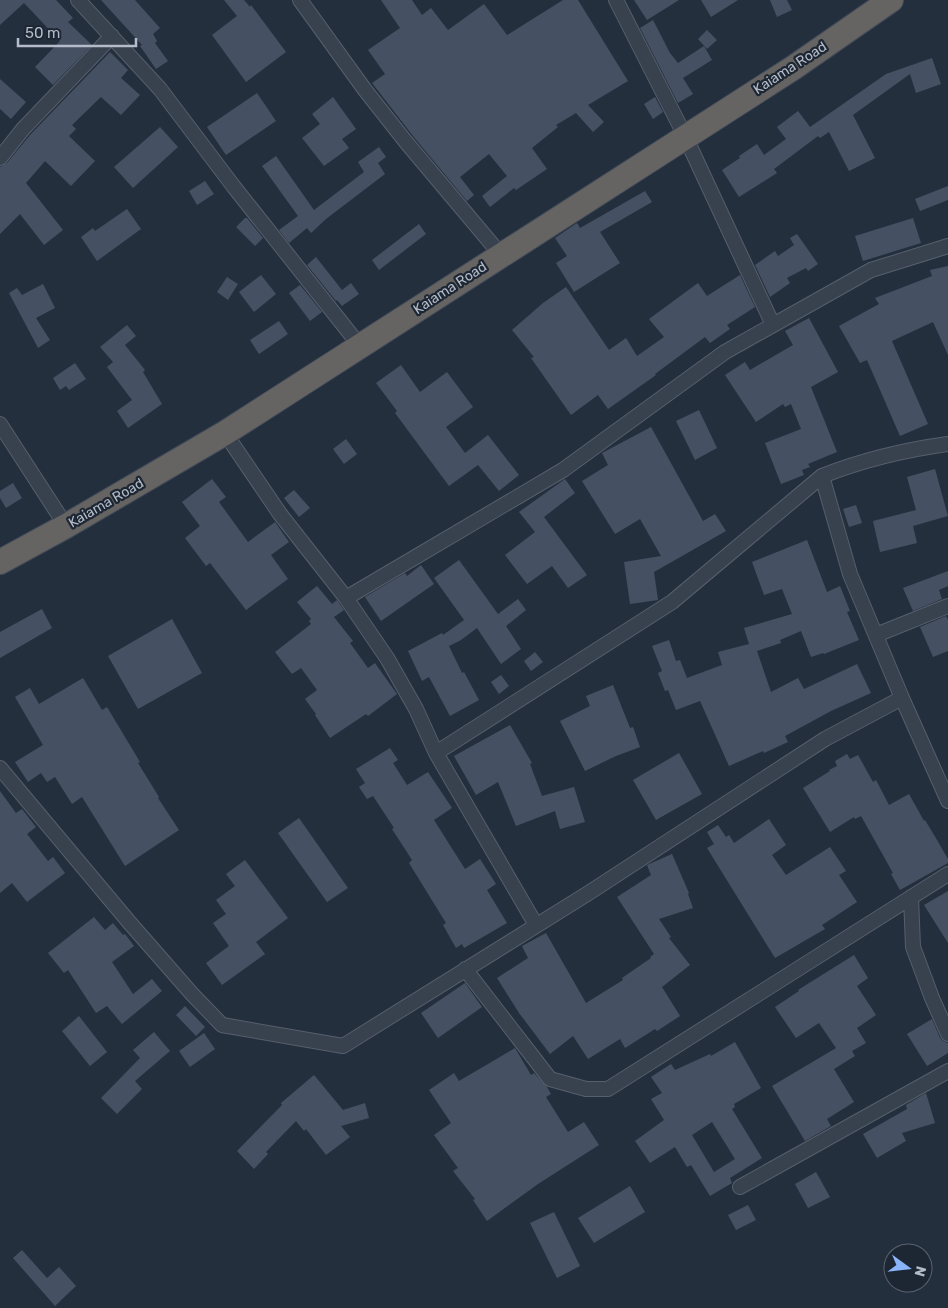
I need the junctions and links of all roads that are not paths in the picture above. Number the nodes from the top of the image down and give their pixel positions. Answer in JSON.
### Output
{"nodes":[{"id":1,"x":300,"y":0,"type":"edge"},
{"id":2,"x":616,"y":0,"type":"edge"},
{"id":3,"x":891,"y":0,"type":"edge"},
{"id":4,"x":84,"y":2,"type":"edge"},
{"id":5,"x":112,"y":36,"type":"junction"},
{"id":6,"x":685,"y":136,"type":"junction"},
{"id":7,"x":0,"y":158,"type":"edge"},
{"id":8,"x":948,"y":246,"type":"edge"},
{"id":9,"x":501,"y":255,"type":"junction"},
{"id":10,"x":773,"y":325,"type":"junction"},
{"id":11,"x":360,"y":346,"type":"junction"},
{"id":12,"x":0,"y":424,"type":"edge"},
{"id":13,"x":225,"y":433,"type":"junction"},
{"id":14,"x":948,"y":444,"type":"edge"},
{"id":15,"x":822,"y":476,"type":"junction"},
{"id":16,"x":66,"y":526,"type":"junction"},
{"id":17,"x":0,"y":562,"type":"edge"},
{"id":18,"x":346,"y":598,"type":"junction"},
{"id":19,"x":948,"y":606,"type":"edge"},
{"id":20,"x":876,"y":635,"type":"junction"},
{"id":21,"x":902,"y":698,"type":"junction"},
{"id":22,"x":436,"y":753,"type":"junction"},
{"id":23,"x":0,"y":768,"type":"edge"},
{"id":24,"x":948,"y":801,"type":"edge"},
{"id":25,"x":948,"y":874,"type":"edge"},
{"id":26,"x":911,"y":897,"type":"junction"},
{"id":27,"x":536,"y":925,"type":"junction"},
{"id":28,"x":465,"y":969,"type":"junction"},
{"id":29,"x":948,"y":1034,"type":"edge"},
{"id":30,"x":948,"y":1071,"type":"edge"},
{"id":31,"x":740,"y":1187,"type":"dead end"}],
"edges":[{"from":1,"to":9,"type":"street"},
{"from":2,"to":6,"type":"street"},
{"from":3,"to":6,"type":"highway","name":"Kaiama Road"},
{"from":4,"to":5,"type":"street"},
{"from":5,"to":7,"type":"street"},
{"from":5,"to":11,"type":"street"},
{"from":6,"to":9,"type":"highway","name":"Kaiama Road"},
{"from":6,"to":10,"type":"street"},
{"from":8,"to":10,"type":"street"},
{"from":9,"to":11,"type":"highway","name":"Kaiama Road"},
{"from":10,"to":18,"type":"street"},
{"from":11,"to":13,"type":"highway","name":"Kaiama Road"},
{"from":12,"to":16,"type":"street"},
{"from":13,"to":16,"type":"highway","name":"Kaiama Road"},
{"from":13,"to":18,"type":"street"},
{"from":14,"to":15,"type":"street"},
{"from":15,"to":20,"type":"street"},
{"from":15,"to":22,"type":"street"},
{"from":16,"to":17,"type":"highway","name":"Kaiama Road"},
{"from":18,"to":22,"type":"street"},
{"from":19,"to":20,"type":"street"},
{"from":20,"to":21,"type":"street"},
{"from":21,"to":24,"type":"street"},
{"from":21,"to":27,"type":"street"},
{"from":22,"to":27,"type":"street"},
{"from":23,"to":28,"type":"street"},
{"from":25,"to":26,"type":"street"},
{"from":26,"to":28,"type":"street"},
{"from":26,"to":29,"type":"street"},
{"from":27,"to":28,"type":"street"},
{"from":30,"to":31,"type":"street"}]}
